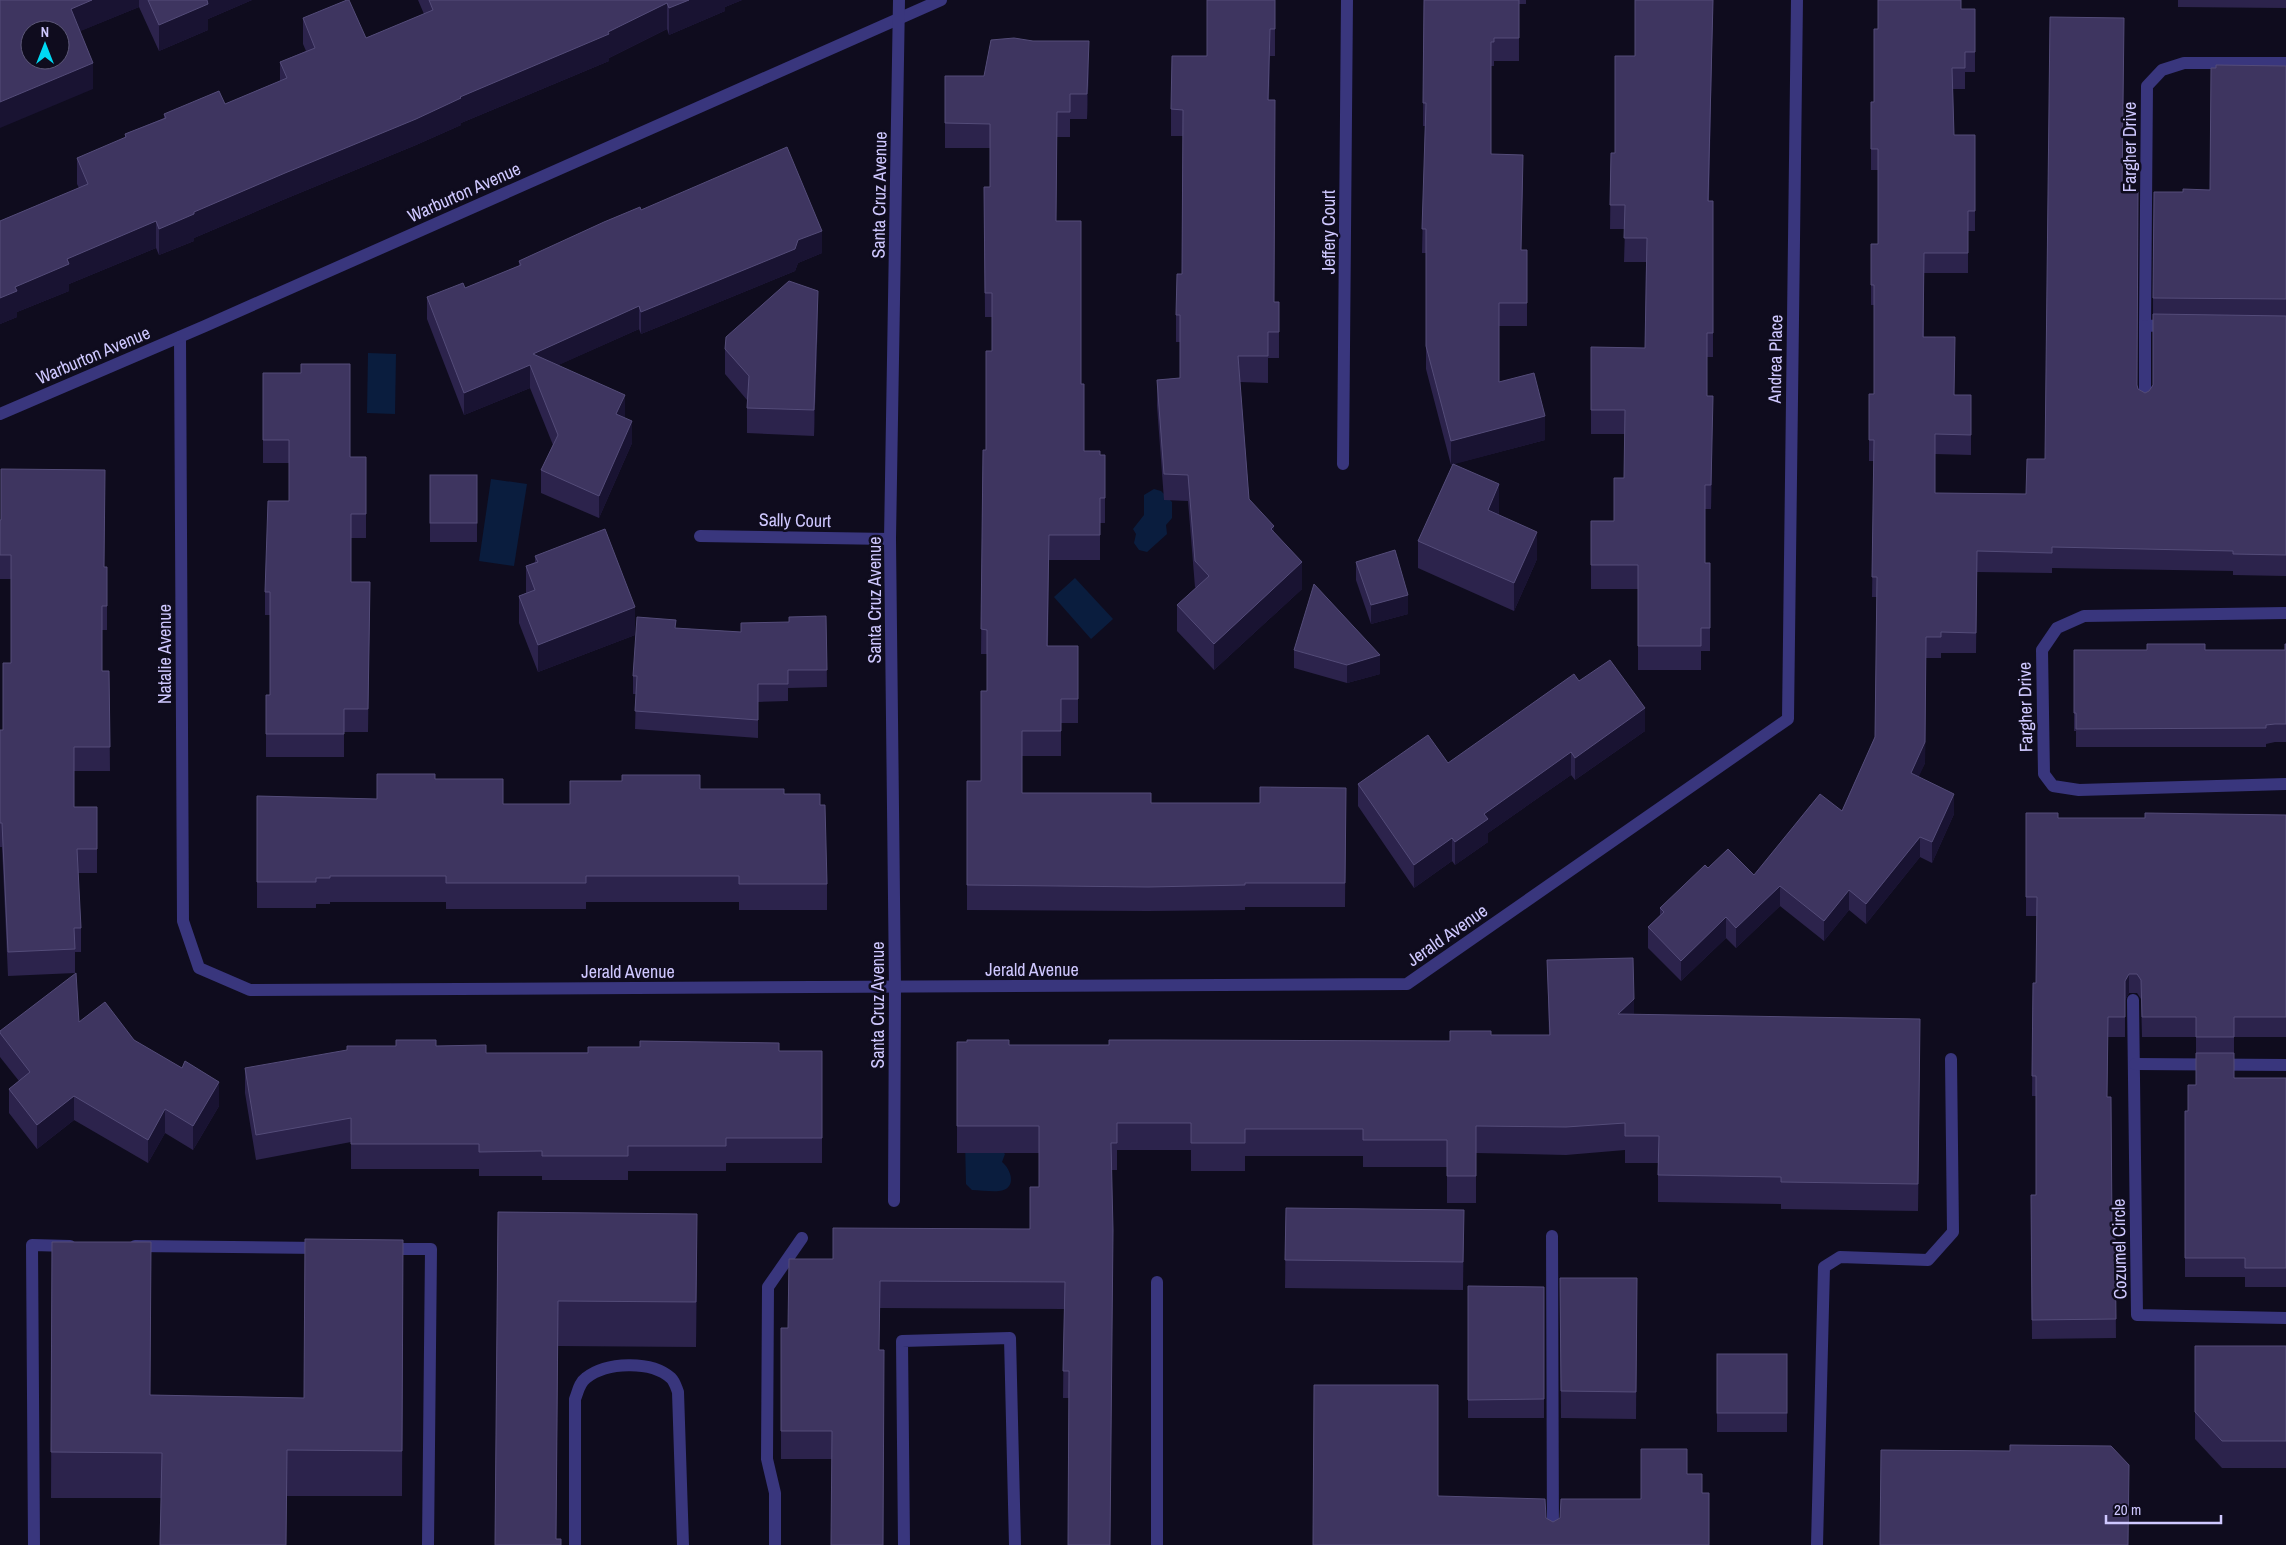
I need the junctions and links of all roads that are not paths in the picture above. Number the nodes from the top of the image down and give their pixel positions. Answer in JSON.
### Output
{"nodes":[{"id":1,"x":899,"y":0,"type":"edge"},
{"id":2,"x":941,"y":0,"type":"edge"},
{"id":3,"x":1347,"y":0,"type":"edge"},
{"id":4,"x":1798,"y":0,"type":"edge"},
{"id":5,"x":899,"y":18,"type":"junction"},
{"id":6,"x":2286,"y":63,"type":"edge"},
{"id":7,"x":2179,"y":324,"type":"edge"},
{"id":8,"x":2144,"y":326,"type":"junction"},
{"id":9,"x":180,"y":337,"type":"junction"},
{"id":10,"x":2144,"y":405,"type":"edge"},
{"id":11,"x":0,"y":414,"type":"edge"},
{"id":12,"x":1344,"y":464,"type":"dead end"},
{"id":13,"x":700,"y":536,"type":"dead end"},
{"id":14,"x":890,"y":540,"type":"junction"},
{"id":15,"x":2286,"y":613,"type":"edge"},
{"id":16,"x":1788,"y":719,"type":"joint"},
{"id":17,"x":2286,"y":784,"type":"edge"},
{"id":18,"x":198,"y":968,"type":"joint"},
{"id":19,"x":895,"y":988,"type":"junction"},
{"id":20,"x":2133,"y":1000,"type":"dead end"},
{"id":21,"x":1951,"y":1059,"type":"dead end"},
{"id":22,"x":2135,"y":1064,"type":"junction"},
{"id":23,"x":2286,"y":1065,"type":"edge"},
{"id":24,"x":894,"y":1201,"type":"dead end"},
{"id":25,"x":1552,"y":1236,"type":"dead end"},
{"id":26,"x":802,"y":1238,"type":"dead end"},
{"id":27,"x":82,"y":1246,"type":"edge"},
{"id":28,"x":122,"y":1246,"type":"edge"},
{"id":29,"x":331,"y":1248,"type":"edge"},
{"id":30,"x":371,"y":1249,"type":"edge"},
{"id":31,"x":1157,"y":1282,"type":"dead end"},
{"id":32,"x":2286,"y":1318,"type":"edge"},
{"id":33,"x":34,"y":1545,"type":"edge"},
{"id":34,"x":428,"y":1545,"type":"edge"},
{"id":35,"x":575,"y":1545,"type":"edge"},
{"id":36,"x":683,"y":1545,"type":"edge"},
{"id":37,"x":775,"y":1545,"type":"edge"},
{"id":38,"x":904,"y":1545,"type":"edge"},
{"id":39,"x":1015,"y":1545,"type":"edge"},
{"id":40,"x":1157,"y":1545,"type":"edge"},
{"id":41,"x":1553,"y":1545,"type":"edge"},
{"id":42,"x":1817,"y":1545,"type":"edge"}],
"edges":[{"from":1,"to":5,"type":"street","name":"Santa Cruz Avenue"},
{"from":2,"to":5,"type":"street","name":"Warburton Avenue"},
{"from":3,"to":12,"type":"street","name":"Jeffery Court"},
{"from":4,"to":16,"type":"street","name":"Andrea Place"},
{"from":5,"to":9,"type":"street","name":"Warburton Avenue"},
{"from":5,"to":14,"type":"street","name":"Santa Cruz Avenue"},
{"from":6,"to":8,"type":"street","name":"Fargher Drive"},
{"from":7,"to":8,"type":"street"},
{"from":8,"to":10,"type":"street","name":"Fargher Drive"},
{"from":9,"to":11,"type":"street","name":"Warburton Avenue"},
{"from":9,"to":18,"type":"street","name":"Natalie Avenue"},
{"from":13,"to":14,"type":"street","name":"Sally Court"},
{"from":14,"to":19,"type":"street","name":"Santa Cruz Avenue"},
{"from":15,"to":17,"type":"street","name":"Fargher Drive"},
{"from":16,"to":19,"type":"street","name":"Jerald Avenue"},
{"from":18,"to":19,"type":"street","name":"Jerald Avenue"},
{"from":19,"to":24,"type":"street","name":"Santa Cruz Avenue"},
{"from":20,"to":22,"type":"street","name":"Cozumel Circle"},
{"from":21,"to":42,"type":"street"},
{"from":22,"to":23,"type":"street"},
{"from":22,"to":32,"type":"street","name":"Cozumel Circle"},
{"from":25,"to":41,"type":"street"},
{"from":26,"to":37,"type":"street"},
{"from":27,"to":33,"type":"street"},
{"from":28,"to":29,"type":"street"},
{"from":30,"to":34,"type":"street"},
{"from":31,"to":40,"type":"street"},
{"from":35,"to":36,"type":"street"},
{"from":38,"to":39,"type":"street"}]}
